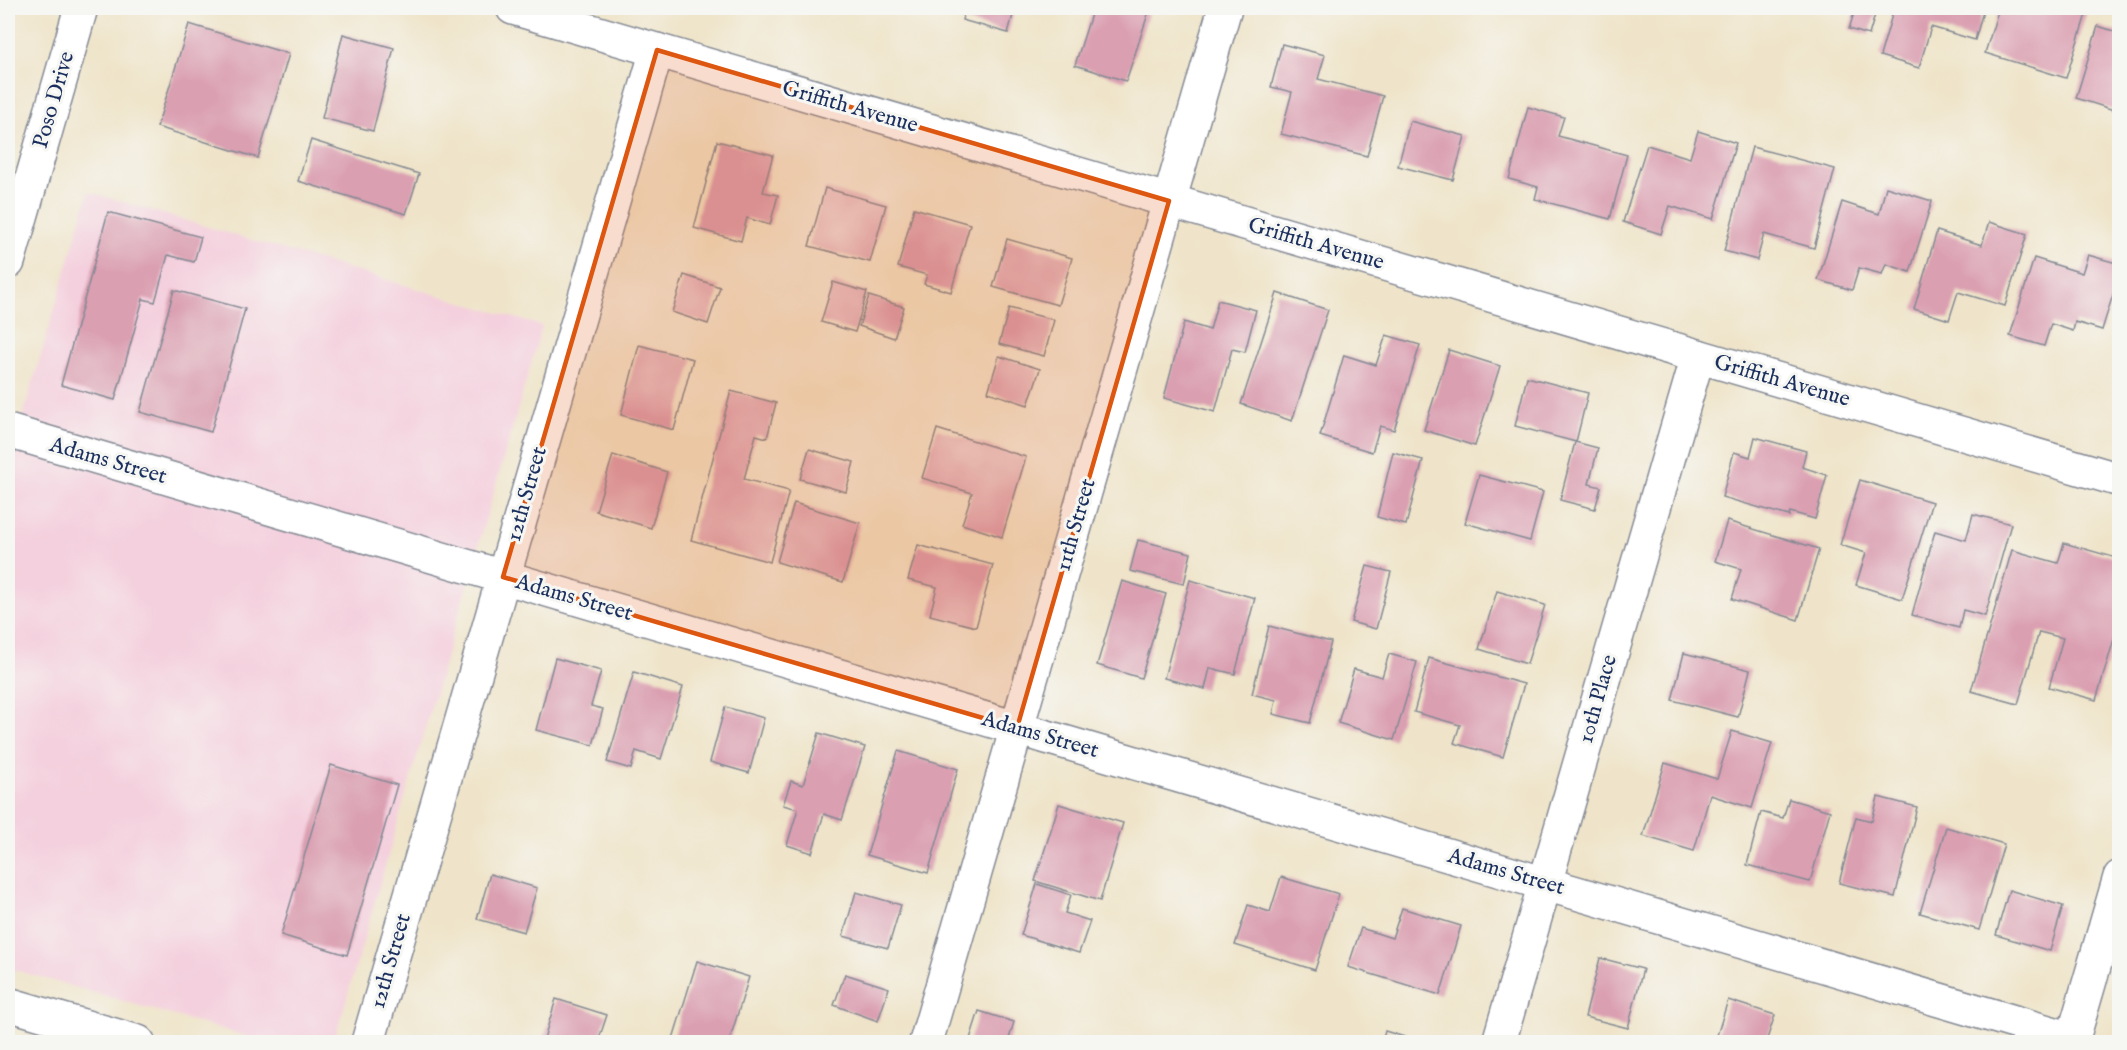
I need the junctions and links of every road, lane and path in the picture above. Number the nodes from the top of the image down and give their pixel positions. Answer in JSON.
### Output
{"nodes":[{"id":1,"x":81,"y":8,"type":"edge"},
{"id":2,"x":513,"y":8,"type":"edge"},
{"id":3,"x":1226,"y":8,"type":"edge"},
{"id":4,"x":657,"y":50,"type":"junction"},
{"id":5,"x":1169,"y":201,"type":"junction"},
{"id":6,"x":8,"y":262,"type":"edge"},
{"id":7,"x":1698,"y":356,"type":"junction"},
{"id":8,"x":8,"y":431,"type":"edge"},
{"id":9,"x":2120,"y":480,"type":"edge"},
{"id":10,"x":503,"y":577,"type":"junction"},
{"id":11,"x":1017,"y":728,"type":"junction"},
{"id":12,"x":2120,"y":877,"type":"edge"},
{"id":13,"x":1545,"y":884,"type":"junction"},
{"id":14,"x":8,"y":1004,"type":"edge"},
{"id":15,"x":2072,"y":1041,"type":"edge"},
{"id":16,"x":138,"y":1042,"type":"edge"},
{"id":17,"x":368,"y":1042,"type":"edge"},
{"id":18,"x":926,"y":1042,"type":"edge"},
{"id":19,"x":1499,"y":1042,"type":"edge"}],
"edges":[{"from":1,"to":6,"type":"street","name":"Poso Drive"},
{"from":2,"to":4,"type":"street","name":"Griffith Avenue"},
{"from":3,"to":5,"type":"street","name":"11th Street"},
{"from":4,"to":5,"type":"street","name":"Griffith Avenue"},
{"from":4,"to":10,"type":"street","name":"12th Street"},
{"from":5,"to":7,"type":"street","name":"Griffith Avenue"},
{"from":5,"to":11,"type":"street","name":"11th Street"},
{"from":7,"to":9,"type":"street","name":"Griffith Avenue"},
{"from":7,"to":13,"type":"street","name":"10th Place"},
{"from":8,"to":10,"type":"street","name":"Adams Street"},
{"from":10,"to":11,"type":"street","name":"Adams Street"},
{"from":10,"to":17,"type":"street","name":"12th Street"},
{"from":11,"to":13,"type":"street","name":"Adams Street"},
{"from":11,"to":18,"type":"street","name":"11th Street"},
{"from":12,"to":15,"type":"street"},
{"from":13,"to":15,"type":"street","name":"Adams Street"},
{"from":13,"to":19,"type":"street","name":"10th Place"},
{"from":14,"to":16,"type":"street"}]}
